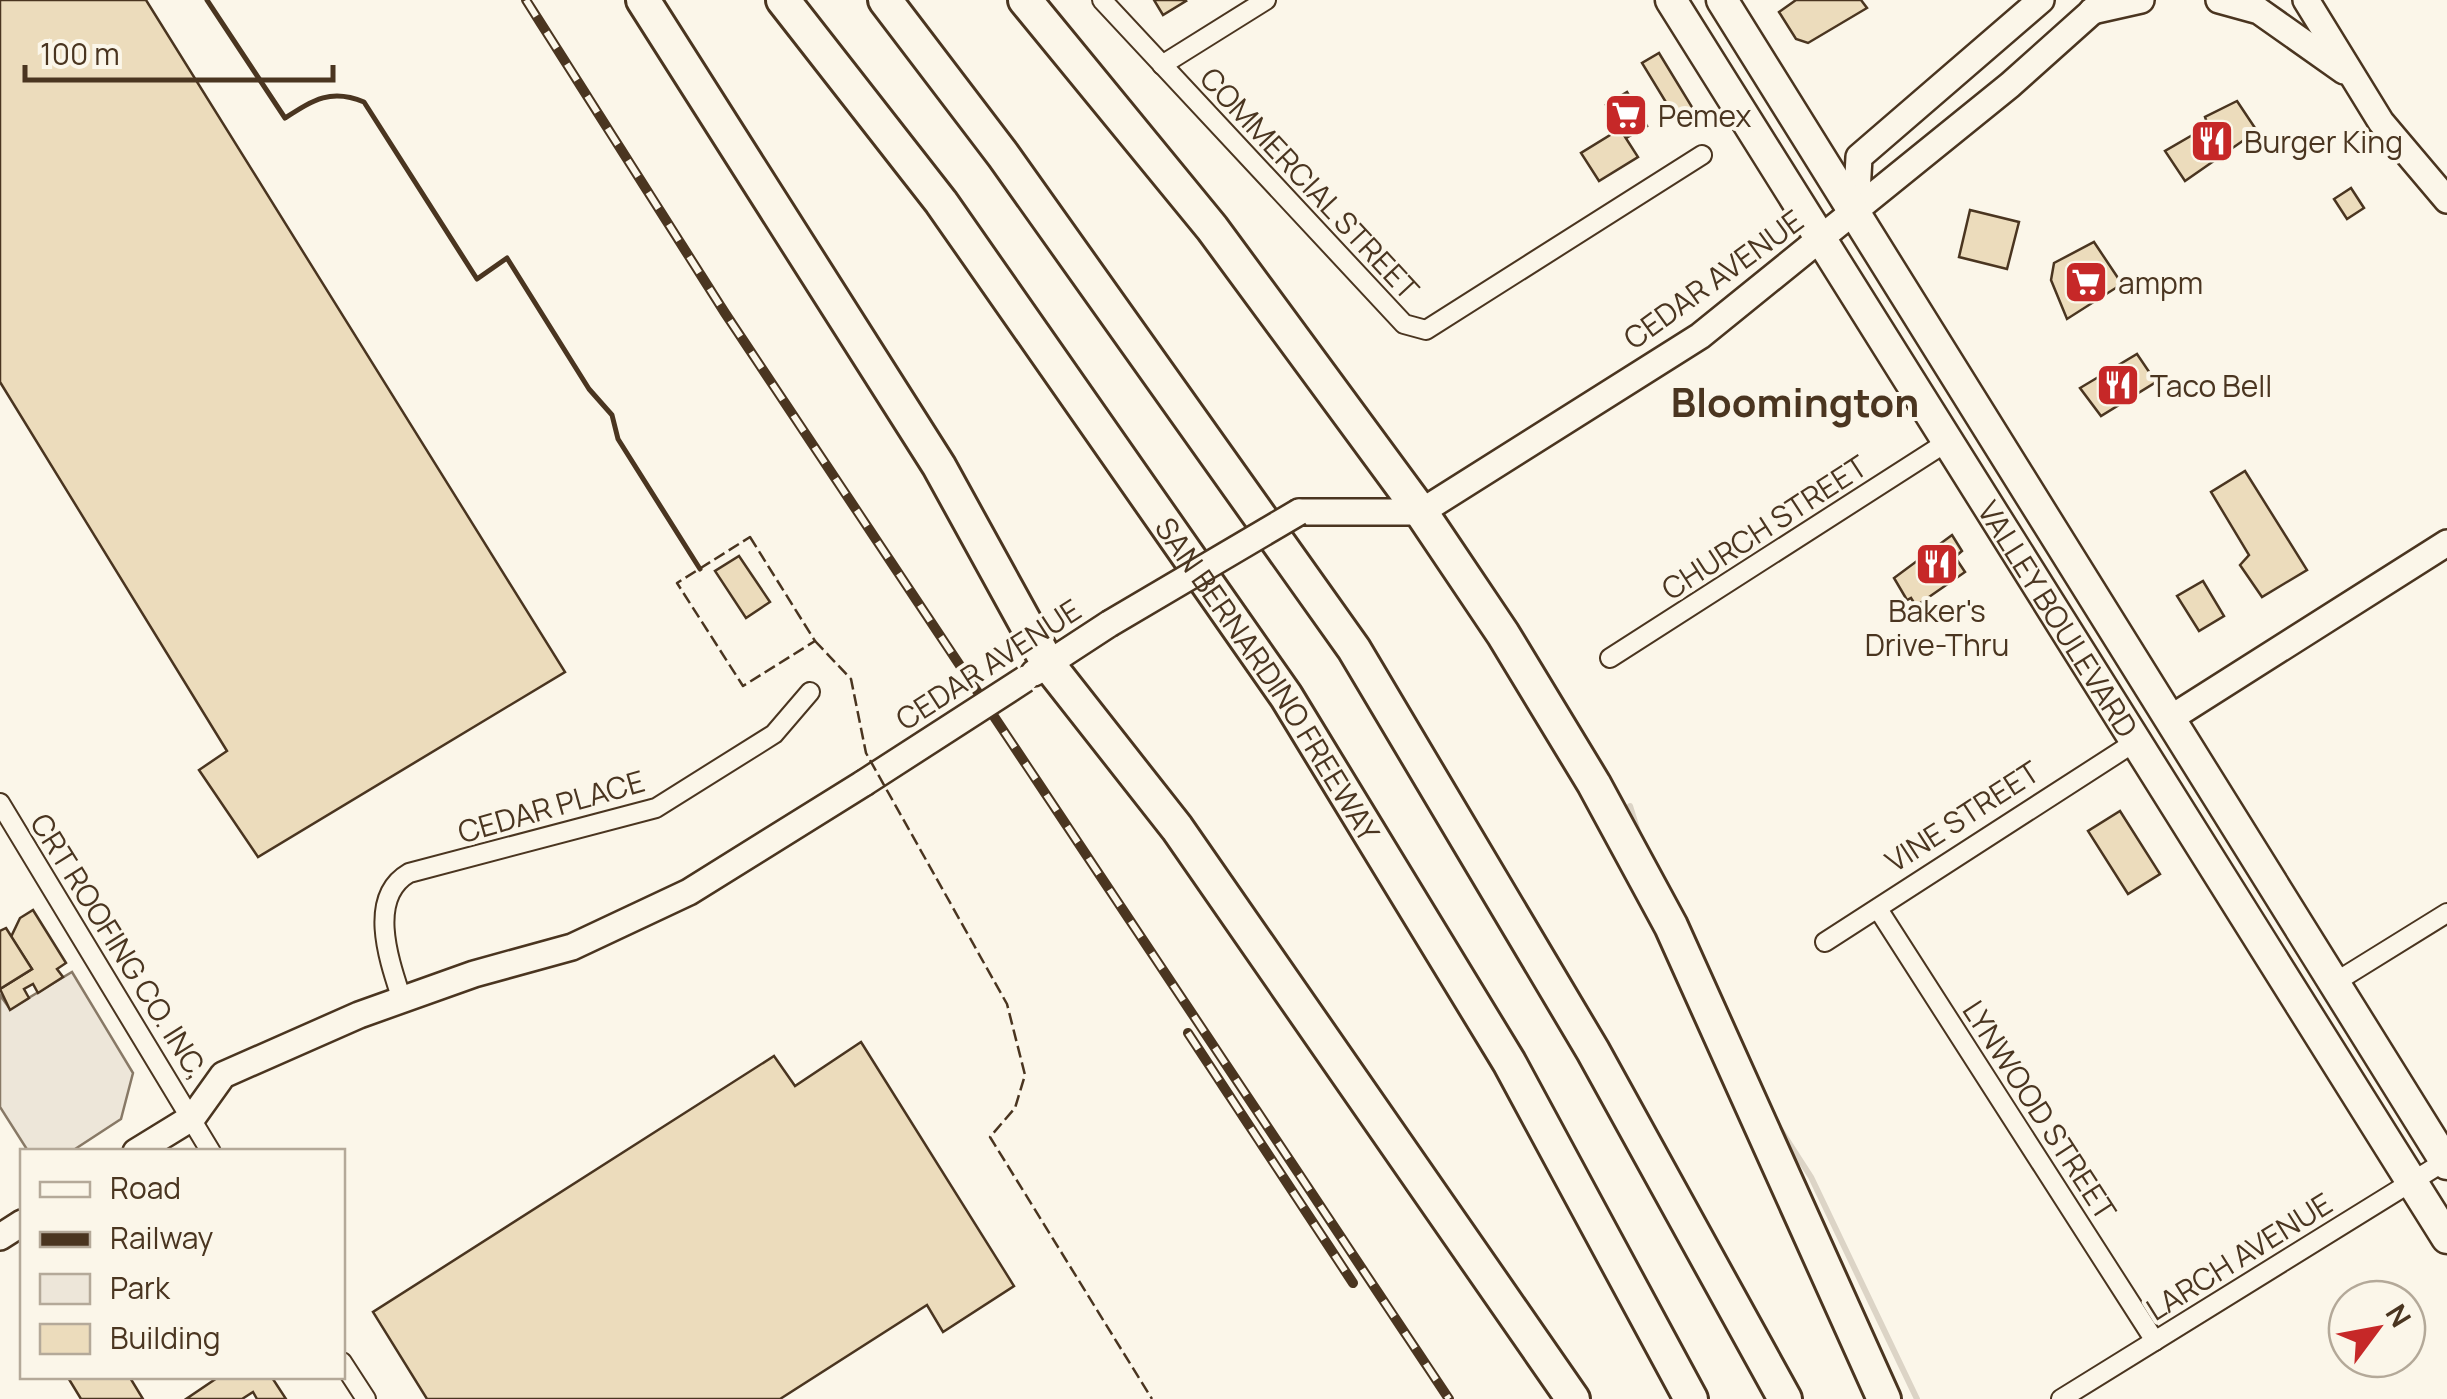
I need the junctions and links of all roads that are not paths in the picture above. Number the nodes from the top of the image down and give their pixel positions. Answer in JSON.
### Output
{"nodes":[{"id":1,"x":643,"y":0,"type":"edge"},
{"id":2,"x":783,"y":0,"type":"edge"},
{"id":3,"x":885,"y":0,"type":"edge"},
{"id":4,"x":1025,"y":0,"type":"edge"},
{"id":5,"x":1102,"y":0,"type":"edge"},
{"id":6,"x":1266,"y":0,"type":"edge"},
{"id":7,"x":1671,"y":0,"type":"edge"},
{"id":8,"x":1722,"y":0,"type":"edge"},
{"id":9,"x":2041,"y":0,"type":"edge"},
{"id":10,"x":2142,"y":0,"type":"edge"},
{"id":11,"x":2219,"y":0,"type":"edge"},
{"id":12,"x":2306,"y":0,"type":"edge"},
{"id":13,"x":2098,"y":6,"type":"edge"},
{"id":14,"x":1162,"y":65,"type":"junction"},
{"id":15,"x":2354,"y":79,"type":"junction"},
{"id":16,"x":1702,"y":156,"type":"dead end"},
{"id":17,"x":2447,"y":200,"type":"edge"},
{"id":18,"x":1856,"y":211,"type":"junction"},
{"id":19,"x":1822,"y":240,"type":"junction"},
{"id":20,"x":1948,"y":442,"type":"junction"},
{"id":21,"x":1422,"y":512,"type":"junction"},
{"id":22,"x":2447,"y":544,"type":"edge"},
{"id":23,"x":1610,"y":658,"type":"dead end"},
{"id":24,"x":1037,"y":671,"type":"junction"},
{"id":25,"x":810,"y":692,"type":"dead end"},
{"id":26,"x":2171,"y":718,"type":"junction"},
{"id":27,"x":2135,"y":742,"type":"junction"},
{"id":28,"x":0,"y":803,"type":"edge"},
{"id":29,"x":1878,"y":909,"type":"junction"},
{"id":30,"x":2447,"y":912,"type":"edge"},
{"id":31,"x":1825,"y":942,"type":"dead end"},
{"id":32,"x":2334,"y":984,"type":"junction"},
{"id":33,"x":402,"y":1000,"type":"junction"},
{"id":34,"x":193,"y":1117,"type":"junction"},
{"id":35,"x":141,"y":1149,"type":"edge"},
{"id":36,"x":209,"y":1149,"type":"edge"},
{"id":37,"x":2446,"y":1162,"type":"edge"},
{"id":38,"x":2412,"y":1182,"type":"junction"},
{"id":39,"x":2447,"y":1238,"type":"edge"},
{"id":40,"x":2154,"y":1341,"type":"junction"},
{"id":41,"x":345,"y":1367,"type":"edge"},
{"id":42,"x":366,"y":1399,"type":"edge"},
{"id":43,"x":1574,"y":1399,"type":"edge"},
{"id":44,"x":1691,"y":1399,"type":"edge"},
{"id":45,"x":1785,"y":1399,"type":"edge"},
{"id":46,"x":1884,"y":1399,"type":"edge"},
{"id":47,"x":2061,"y":1399,"type":"edge"}],
"edges":[{"from":1,"to":24,"type":"highway"},
{"from":2,"to":44,"type":"highway","name":"SAN BERNARDINO FREEWAY"},
{"from":3,"to":45,"type":"highway"},
{"from":4,"to":21,"type":"highway"},
{"from":5,"to":14,"type":"street","name":"COMMERCIAL STREET"},
{"from":6,"to":14,"type":"street"},
{"from":7,"to":19,"type":"main road","name":"VALLEY BOULEVARD"},
{"from":8,"to":18,"type":"main road","name":"VALLEY BOULEVARD"},
{"from":9,"to":18,"type":"main road"},
{"from":10,"to":13,"type":"main road"},
{"from":11,"to":15,"type":"main road"},
{"from":12,"to":15,"type":"main road"},
{"from":13,"to":18,"type":"main road","name":"CEDAR AVENUE"},
{"from":14,"to":16,"type":"street","name":"COMMERCIAL STREET"},
{"from":15,"to":17,"type":"main road"},
{"from":18,"to":19,"type":"main road","name":"CEDAR AVENUE"},
{"from":18,"to":26,"type":"main road","name":"VALLEY BOULEVARD"},
{"from":19,"to":20,"type":"main road","name":"VALLEY BOULEVARD"},
{"from":19,"to":21,"type":"main road","name":"CEDAR AVENUE"},
{"from":20,"to":23,"type":"street","name":"CHURCH STREET"},
{"from":20,"to":27,"type":"main road","name":"VALLEY BOULEVARD"},
{"from":21,"to":24,"type":"main road","name":"CEDAR AVENUE","bridge":true},
{"from":21,"to":46,"type":"highway"},
{"from":22,"to":26,"type":"main road"},
{"from":24,"to":33,"type":"main road","name":"CEDAR AVENUE","bridge":true},
{"from":24,"to":43,"type":"highway"},
{"from":25,"to":33,"type":"street","name":"CEDAR PLACE"},
{"from":26,"to":32,"type":"main road","name":"VALLEY BOULEVARD"},
{"from":27,"to":29,"type":"street","name":"VINE STREET"},
{"from":27,"to":38,"type":"main road","name":"VALLEY BOULEVARD"},
{"from":28,"to":34,"type":"street","name":"CRT ROOFING CO. INC,"},
{"from":29,"to":31,"type":"street","name":"VINE STREET"},
{"from":29,"to":40,"type":"street","name":"LYNWOOD STREET"},
{"from":30,"to":32,"type":"street"},
{"from":32,"to":37,"type":"main road","name":"VALLEY BOULEVARD"},
{"from":33,"to":34,"type":"main road","name":"CEDAR AVENUE"},
{"from":34,"to":35,"type":"main road","name":"CEDAR AVENUE"},
{"from":34,"to":36,"type":"street","name":"CRT ROOFING CO. INC,"},
{"from":37,"to":38,"type":"street","name":"LARCH AVENUE"},
{"from":38,"to":39,"type":"main road","name":"VALLEY BOULEVARD"},
{"from":38,"to":40,"type":"street","name":"LARCH AVENUE"},
{"from":40,"to":47,"type":"street","name":"LARCH AVENUE"},
{"from":41,"to":42,"type":"street"}]}
